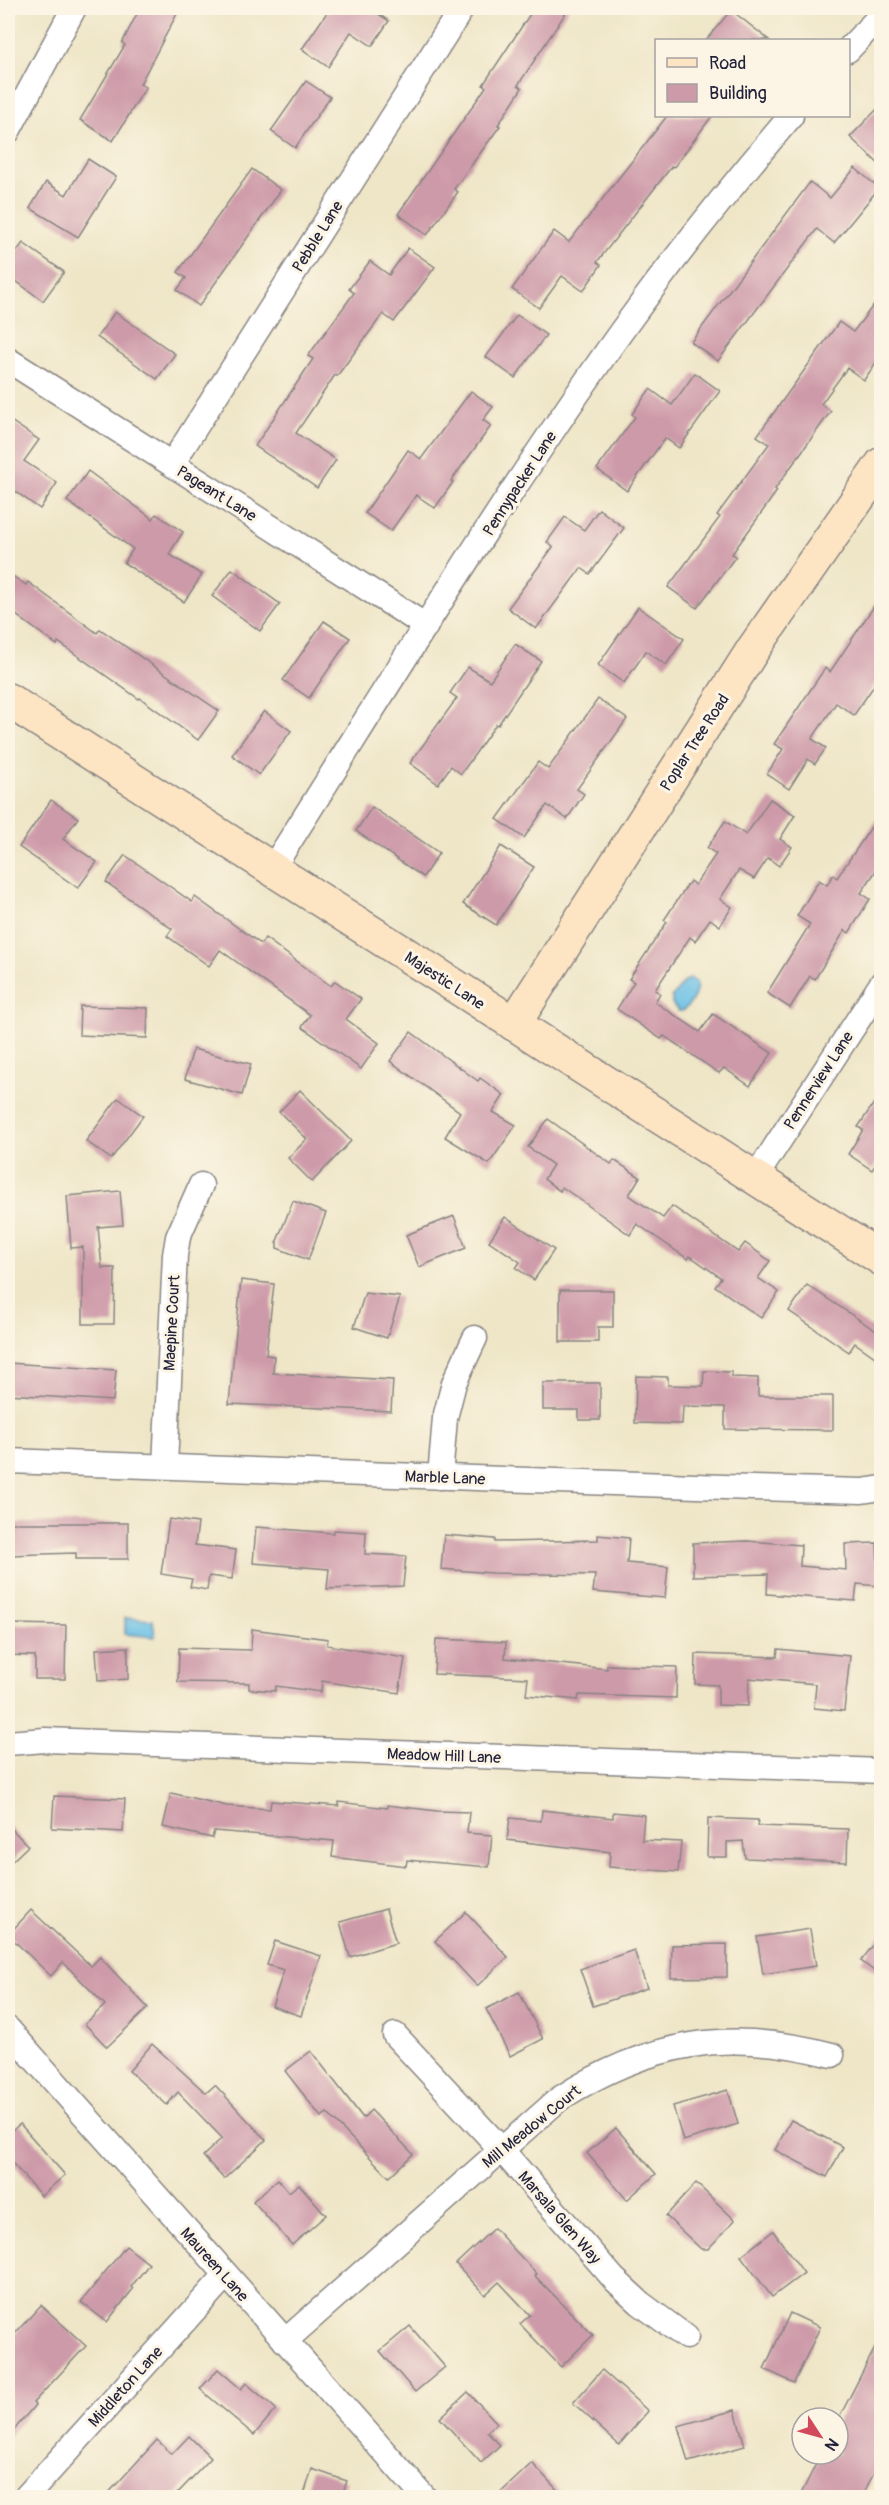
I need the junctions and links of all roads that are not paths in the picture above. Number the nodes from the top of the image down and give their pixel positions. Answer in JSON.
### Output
{"nodes":[{"id":1,"x":74,"y":8,"type":"edge"},
{"id":2,"x":462,"y":8,"type":"edge"},
{"id":3,"x":882,"y":14,"type":"edge"},
{"id":4,"x":850,"y":49,"type":"edge"},
{"id":5,"x":789,"y":117,"type":"edge"},
{"id":6,"x":8,"y":131,"type":"edge"},
{"id":7,"x":8,"y":360,"type":"edge"},
{"id":8,"x":172,"y":464,"type":"junction"},
{"id":9,"x":882,"y":464,"type":"edge"},
{"id":10,"x":426,"y":626,"type":"junction"},
{"id":11,"x":8,"y":700,"type":"edge"},
{"id":12,"x":272,"y":869,"type":"junction"},
{"id":13,"x":882,"y":983,"type":"edge"},
{"id":14,"x":514,"y":1024,"type":"junction"},
{"id":15,"x":755,"y":1178,"type":"junction"},
{"id":16,"x":201,"y":1185,"type":"dead end"},
{"id":17,"x":882,"y":1259,"type":"edge"},
{"id":18,"x":475,"y":1338,"type":"dead end"},
{"id":19,"x":8,"y":1461,"type":"edge"},
{"id":20,"x":165,"y":1466,"type":"junction"},
{"id":21,"x":440,"y":1477,"type":"junction"},
{"id":22,"x":882,"y":1488,"type":"edge"},
{"id":23,"x":8,"y":1743,"type":"edge"},
{"id":24,"x":882,"y":1771,"type":"edge"},
{"id":25,"x":394,"y":2036,"type":"dead end"},
{"id":26,"x":12,"y":2042,"type":"edge"},
{"id":27,"x":832,"y":2055,"type":"dead end"},
{"id":28,"x":501,"y":2150,"type":"junction"},
{"id":29,"x":226,"y":2275,"type":"junction"},
{"id":30,"x":686,"y":2337,"type":"dead end"},
{"id":31,"x":285,"y":2341,"type":"junction"},
{"id":32,"x":25,"y":2498,"type":"edge"},
{"id":33,"x":424,"y":2498,"type":"edge"}],
"edges":[{"from":1,"to":6,"type":"street"},
{"from":2,"to":8,"type":"street","name":"Pebble Lane"},
{"from":3,"to":4,"type":"street"},
{"from":5,"to":10,"type":"street","name":"Pennypacker Lane"},
{"from":7,"to":8,"type":"street","name":"Pageant Lane"},
{"from":8,"to":10,"type":"street","name":"Pageant Lane"},
{"from":9,"to":14,"type":"street","name":"Poplar Tree Road"},
{"from":10,"to":12,"type":"street","name":"Pennypacker Lane"},
{"from":11,"to":12,"type":"street","name":"Majestic Lane"},
{"from":12,"to":14,"type":"street","name":"Majestic Lane"},
{"from":13,"to":15,"type":"street","name":"Pennerview Lane"},
{"from":14,"to":15,"type":"street","name":"Majestic Lane"},
{"from":15,"to":17,"type":"street","name":"Majestic Lane"},
{"from":16,"to":20,"type":"street","name":"Maepine Court"},
{"from":18,"to":21,"type":"street"},
{"from":19,"to":20,"type":"street","name":"Marble Lane"},
{"from":20,"to":21,"type":"street","name":"Marble Lane"},
{"from":21,"to":22,"type":"street","name":"Marble Lane"},
{"from":23,"to":24,"type":"street","name":"Meadow Hill Lane"},
{"from":25,"to":28,"type":"street","name":"Marsala Glen Way"},
{"from":26,"to":29,"type":"street","name":"Maureen Lane"},
{"from":27,"to":28,"type":"street","name":"Mill Meadow Court"},
{"from":28,"to":30,"type":"street","name":"Marsala Glen Way"},
{"from":28,"to":31,"type":"street","name":"Mill Meadow Court"},
{"from":29,"to":31,"type":"street","name":"Maureen Lane"},
{"from":29,"to":32,"type":"street","name":"Middleton Lane"},
{"from":31,"to":33,"type":"street","name":"Maureen Lane"}]}
